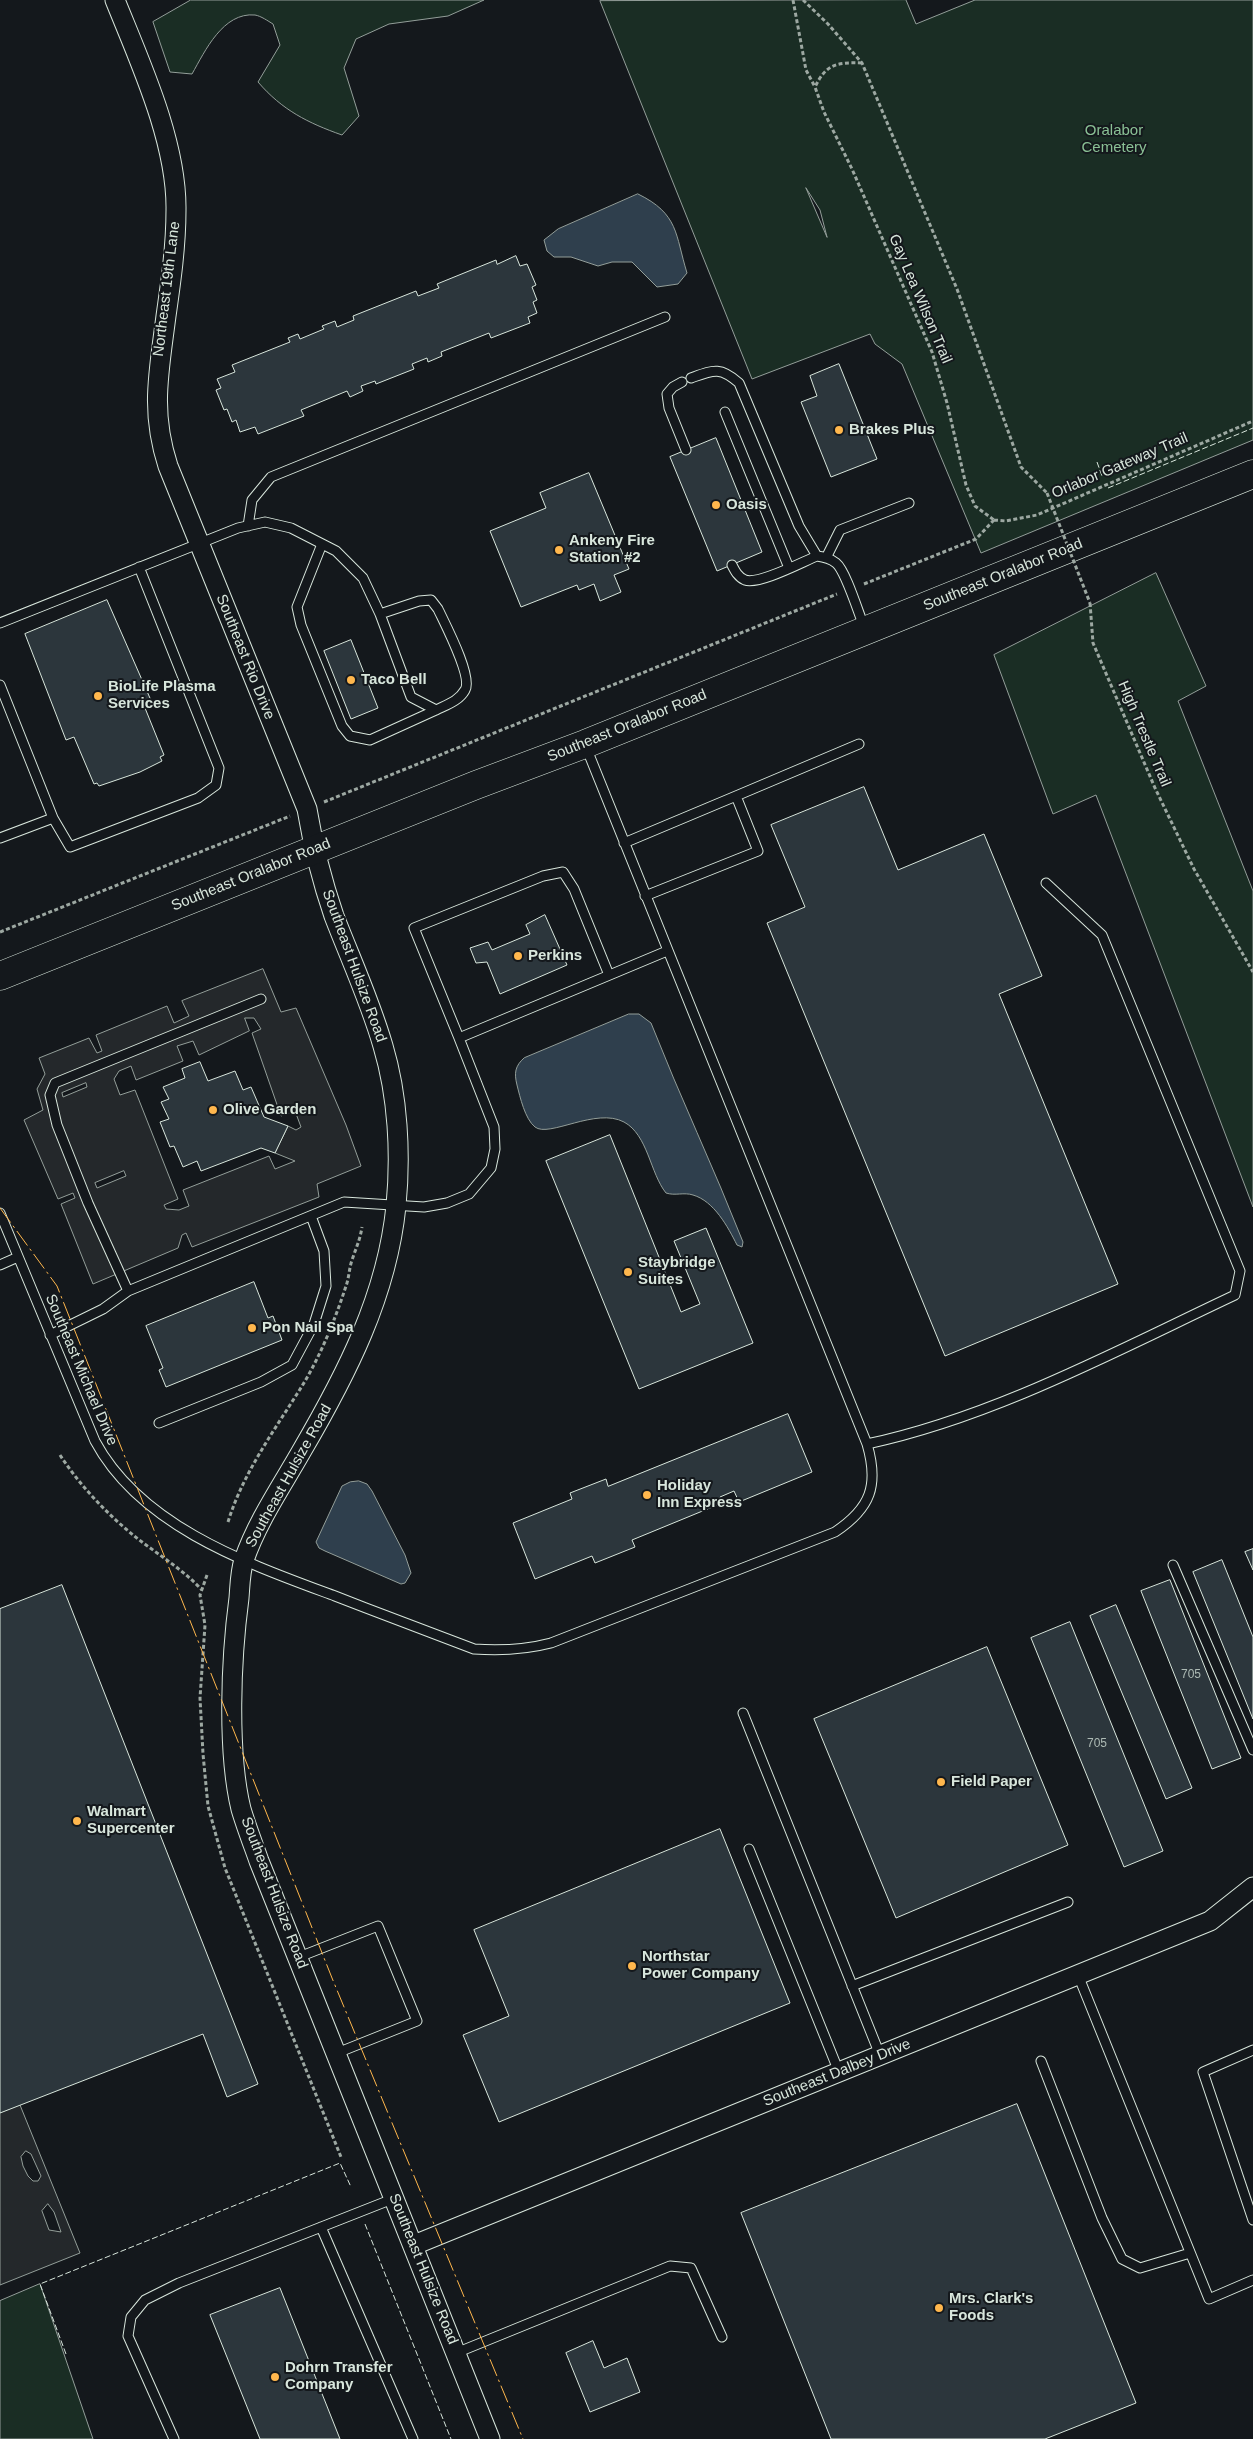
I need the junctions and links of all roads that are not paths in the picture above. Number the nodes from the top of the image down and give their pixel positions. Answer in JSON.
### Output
{"nodes":[{"id":1,"x":115,"y":0,"type":"edge"},
{"id":2,"x":665,"y":317,"type":"dead end"},
{"id":3,"x":691,"y":378,"type":"dead end"},
{"id":4,"x":682,"y":382,"type":"dead end"},
{"id":5,"x":726,"y":412,"type":"dead end"},
{"id":6,"x":686,"y":450,"type":"dead end"},
{"id":7,"x":168,"y":466,"type":"joint"},
{"id":8,"x":1253,"y":474,"type":"edge"},
{"id":9,"x":908,"y":503,"type":"dead end"},
{"id":10,"x":248,"y":526,"type":"junction"},
{"id":11,"x":199,"y":543,"type":"junction"},
{"id":12,"x":322,"y":544,"type":"junction"},
{"id":13,"x":821,"y":557,"type":"junction"},
{"id":14,"x":732,"y":565,"type":"dead end"},
{"id":15,"x":139,"y":567,"type":"junction"},
{"id":16,"x":789,"y":568,"type":"junction"},
{"id":17,"x":380,"y":614,"type":"junction"},
{"id":18,"x":0,"y":623,"type":"edge"},
{"id":19,"x":865,"y":629,"type":"junction"},
{"id":20,"x":0,"y":685,"type":"edge"},
{"id":21,"x":436,"y":710,"type":"junction"},
{"id":22,"x":585,"y":744,"type":"junction"},
{"id":23,"x":859,"y":744,"type":"dead end"},
{"id":24,"x":736,"y":796,"type":"junction"},
{"id":25,"x":53,"y":818,"type":"junction"},
{"id":26,"x":0,"y":838,"type":"edge"},
{"id":27,"x":624,"y":843,"type":"junction"},
{"id":28,"x":314,"y":850,"type":"junction"},
{"id":29,"x":1046,"y":883,"type":"dead end"},
{"id":30,"x":645,"y":896,"type":"junction"},
{"id":31,"x":667,"y":951,"type":"junction"},
{"id":32,"x":609,"y":975,"type":"junction"},
{"id":33,"x":0,"y":976,"type":"edge"},
{"id":34,"x":261,"y":999,"type":"dead end"},
{"id":35,"x":459,"y":1038,"type":"junction"},
{"id":36,"x":396,"y":1205,"type":"junction"},
{"id":37,"x":0,"y":1213,"type":"edge"},
{"id":38,"x":311,"y":1216,"type":"junction"},
{"id":39,"x":18,"y":1257,"type":"junction"},
{"id":40,"x":0,"y":1265,"type":"edge"},
{"id":41,"x":128,"y":1292,"type":"junction"},
{"id":42,"x":50,"y":1335,"type":"junction"},
{"id":43,"x":159,"y":1422,"type":"dead end"},
{"id":44,"x":867,"y":1444,"type":"junction"},
{"id":45,"x":243,"y":1562,"type":"junction"},
{"id":46,"x":1172,"y":1565,"type":"dead end"},
{"id":47,"x":743,"y":1713,"type":"dead end"},
{"id":48,"x":1253,"y":1750,"type":"edge"},
{"id":49,"x":749,"y":1849,"type":"dead end"},
{"id":50,"x":1253,"y":1886,"type":"edge"},
{"id":51,"x":1068,"y":1902,"type":"dead end"},
{"id":52,"x":299,"y":1956,"type":"junction"},
{"id":53,"x":1078,"y":1975,"type":"junction"},
{"id":54,"x":852,"y":1986,"type":"junction"},
{"id":55,"x":1253,"y":2050,"type":"edge"},
{"id":56,"x":337,"y":2052,"type":"junction"},
{"id":57,"x":880,"y":2055,"type":"junction"},
{"id":58,"x":1041,"y":2061,"type":"dead end"},
{"id":59,"x":839,"y":2072,"type":"junction"},
{"id":60,"x":395,"y":2198,"type":"junction"},
{"id":61,"x":1253,"y":2220,"type":"edge"},
{"id":62,"x":321,"y":2227,"type":"junction"},
{"id":63,"x":414,"y":2245,"type":"junction"},
{"id":64,"x":1190,"y":2253,"type":"junction"},
{"id":65,"x":1253,"y":2280,"type":"edge"},
{"id":66,"x":722,"y":2337,"type":"dead end"},
{"id":67,"x":456,"y":2353,"type":"junction"},
{"id":68,"x":174,"y":2439,"type":"edge"},
{"id":69,"x":412,"y":2439,"type":"edge"},
{"id":70,"x":490,"y":2439,"type":"edge"}],
"edges":[{"from":1,"to":7,"type":"street","name":"Northeast 19th Lane"},
{"from":2,"to":10,"type":"lane"},
{"from":3,"to":13,"type":"lane"},
{"from":4,"to":6,"type":"lane"},
{"from":5,"to":16,"type":"lane"},
{"from":7,"to":11,"type":"street","name":"Southeast Rio Drive"},
{"from":8,"to":19,"type":"main road","name":"Southeast Oralabor Road"},
{"from":9,"to":13,"type":"lane"},
{"from":10,"to":11,"type":"lane"},
{"from":10,"to":12,"type":"lane"},
{"from":11,"to":15,"type":"lane"},
{"from":11,"to":28,"type":"street","name":"Southeast Rio Drive"},
{"from":12,"to":17,"type":"lane"},
{"from":12,"to":21,"type":"lane"},
{"from":13,"to":16,"type":"lane"},
{"from":13,"to":19,"type":"lane"},
{"from":14,"to":16,"type":"lane"},
{"from":15,"to":18,"type":"lane"},
{"from":15,"to":25,"type":"lane"},
{"from":17,"to":21,"type":"lane"},
{"from":17,"to":21,"type":"lane"},
{"from":19,"to":22,"type":"main road","name":"Southeast Oralabor Road"},
{"from":20,"to":25,"type":"lane"},
{"from":22,"to":27,"type":"lane","name":"Southeast Michael Drive"},
{"from":22,"to":28,"type":"main road","name":"Southeast Oralabor Road"},
{"from":23,"to":24,"type":"lane"},
{"from":24,"to":27,"type":"lane"},
{"from":24,"to":30,"type":"lane"},
{"from":25,"to":26,"type":"lane"},
{"from":27,"to":30,"type":"lane","name":"Southeast Michael Drive"},
{"from":28,"to":33,"type":"main road","name":"Southeast Oralabor Road"},
{"from":28,"to":36,"type":"street","name":"Southeast Hulsize Road"},
{"from":29,"to":44,"type":"lane"},
{"from":30,"to":31,"type":"lane","name":"Southeast Michael Drive"},
{"from":31,"to":32,"type":"lane"},
{"from":31,"to":44,"type":"lane","name":"Southeast Michael Drive"},
{"from":32,"to":35,"type":"lane"},
{"from":32,"to":35,"type":"lane"},
{"from":34,"to":41,"type":"lane"},
{"from":35,"to":36,"type":"lane"},
{"from":36,"to":38,"type":"lane"},
{"from":36,"to":45,"type":"street","name":"Southeast Hulsize Road"},
{"from":37,"to":39,"type":"lane","name":"Southeast Michael Drive"},
{"from":38,"to":41,"type":"lane"},
{"from":38,"to":43,"type":"lane"},
{"from":39,"to":40,"type":"lane"},
{"from":39,"to":42,"type":"lane","name":"Southeast Michael Drive"},
{"from":41,"to":42,"type":"lane"},
{"from":42,"to":45,"type":"lane","name":"Southeast Michael Drive"},
{"from":44,"to":45,"type":"lane","name":"Southeast Michael Drive"},
{"from":45,"to":52,"type":"street","name":"Southeast Hulsize Road"},
{"from":46,"to":48,"type":"lane"},
{"from":47,"to":54,"type":"lane"},
{"from":49,"to":59,"type":"lane"},
{"from":50,"to":53,"type":"street","name":"Southeast Dalbey Drive"},
{"from":51,"to":54,"type":"lane"},
{"from":52,"to":56,"type":"street","name":"Southeast Hulsize Road"},
{"from":52,"to":56,"type":"lane"},
{"from":53,"to":57,"type":"street","name":"Southeast Dalbey Drive"},
{"from":53,"to":64,"type":"lane"},
{"from":54,"to":57,"type":"lane"},
{"from":55,"to":61,"type":"lane"},
{"from":56,"to":60,"type":"street","name":"Southeast Hulsize Road"},
{"from":57,"to":59,"type":"street","name":"Southeast Dalbey Drive"},
{"from":58,"to":64,"type":"lane"},
{"from":59,"to":63,"type":"street","name":"Southeast Dalbey Drive"},
{"from":60,"to":62,"type":"lane"},
{"from":60,"to":63,"type":"street","name":"Southeast Hulsize Road"},
{"from":62,"to":68,"type":"lane"},
{"from":62,"to":69,"type":"lane"},
{"from":63,"to":67,"type":"street","name":"Southeast Hulsize Road"},
{"from":64,"to":65,"type":"lane"},
{"from":66,"to":67,"type":"lane"},
{"from":67,"to":70,"type":"street","name":"Southeast Hulsize Road"}]}
